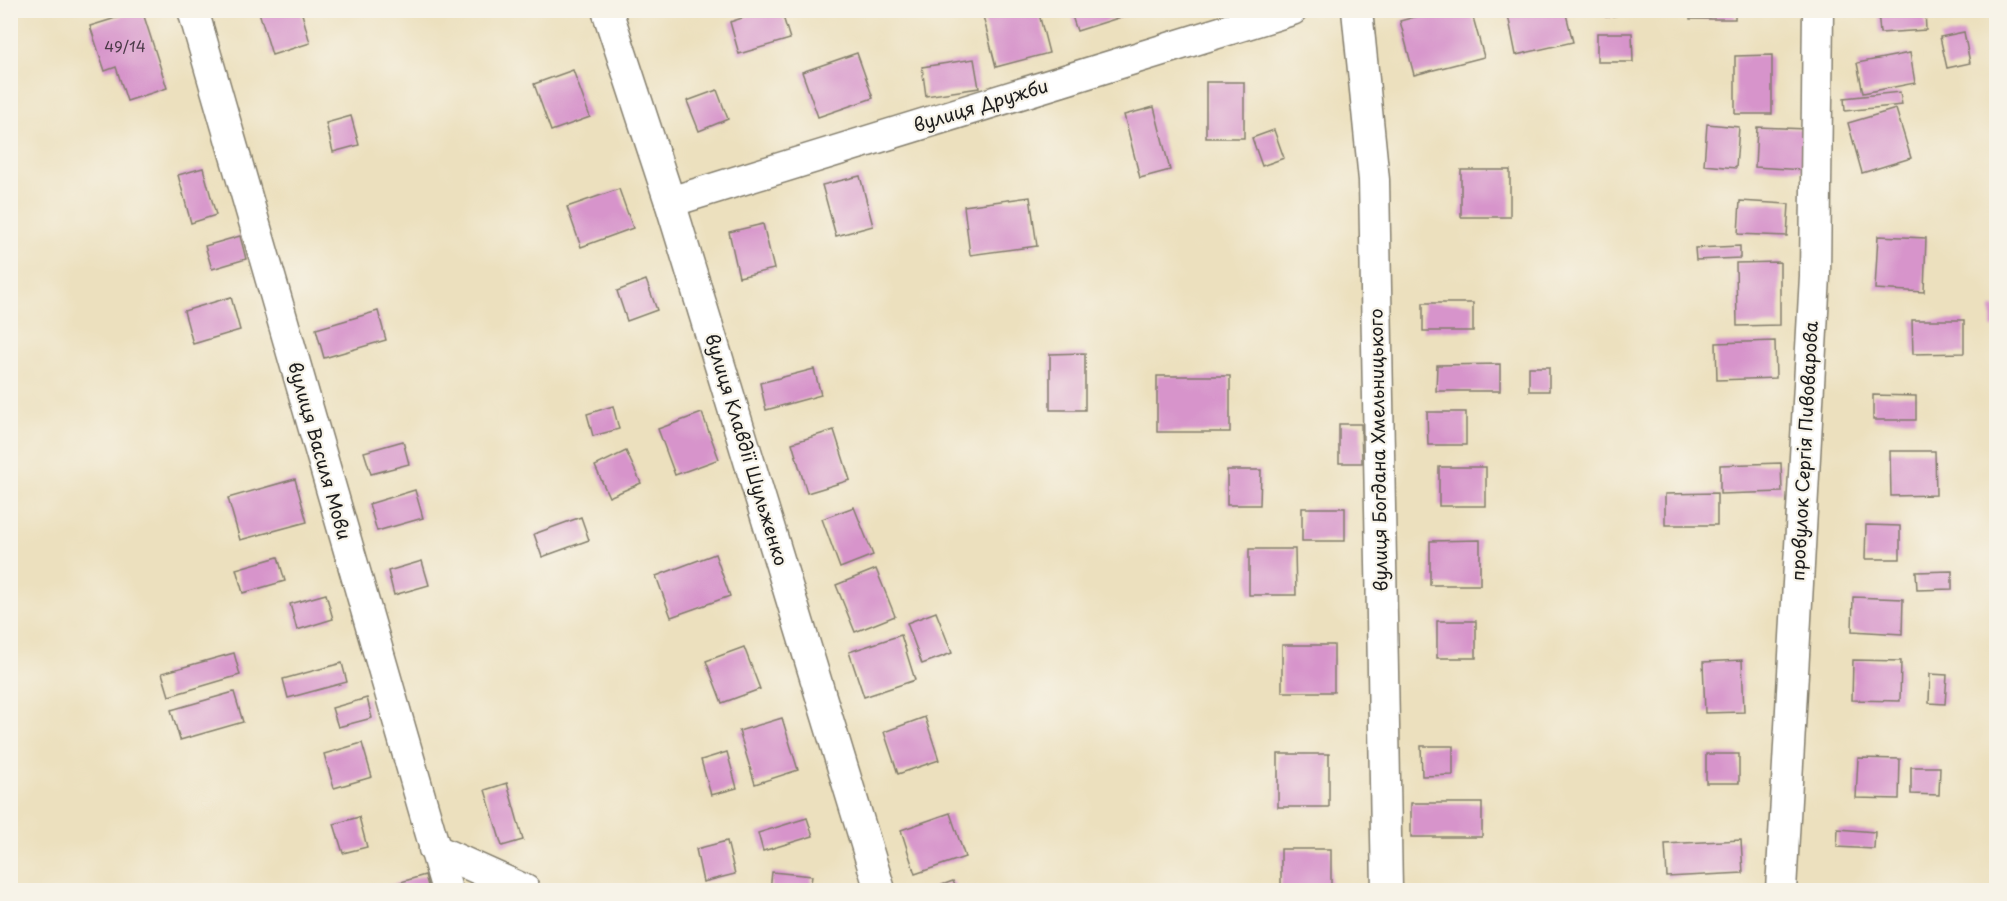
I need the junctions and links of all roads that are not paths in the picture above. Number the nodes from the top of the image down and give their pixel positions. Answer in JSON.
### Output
{"nodes":[{"id":1,"x":193,"y":10,"type":"edge"},
{"id":2,"x":607,"y":10,"type":"edge"},
{"id":3,"x":1292,"y":10,"type":"edge"},
{"id":4,"x":1357,"y":10,"type":"edge"},
{"id":5,"x":1818,"y":10,"type":"edge"},
{"id":6,"x":670,"y":202,"type":"junction"},
{"id":7,"x":434,"y":849,"type":"junction"},
{"id":8,"x":447,"y":891,"type":"edge"},
{"id":9,"x":525,"y":891,"type":"edge"},
{"id":10,"x":880,"y":891,"type":"edge"},
{"id":11,"x":1387,"y":891,"type":"edge"},
{"id":12,"x":1782,"y":891,"type":"edge"}],
"edges":[{"from":1,"to":7,"type":"street","name":"вулиця Василя Мови"},
{"from":2,"to":6,"type":"street","name":"вулиця Клавдії Шульженко"},
{"from":3,"to":6,"type":"street","name":"вулиця Дружби"},
{"from":4,"to":11,"type":"street","name":"вулиця Богдана Хмельницького"},
{"from":5,"to":12,"type":"street","name":"провулок Сергія Пивоварова"},
{"from":6,"to":10,"type":"street","name":"вулиця Клавдії Шульженко"},
{"from":7,"to":8,"type":"street","name":"вулиця Василя Мови"},
{"from":7,"to":9,"type":"street"}]}
